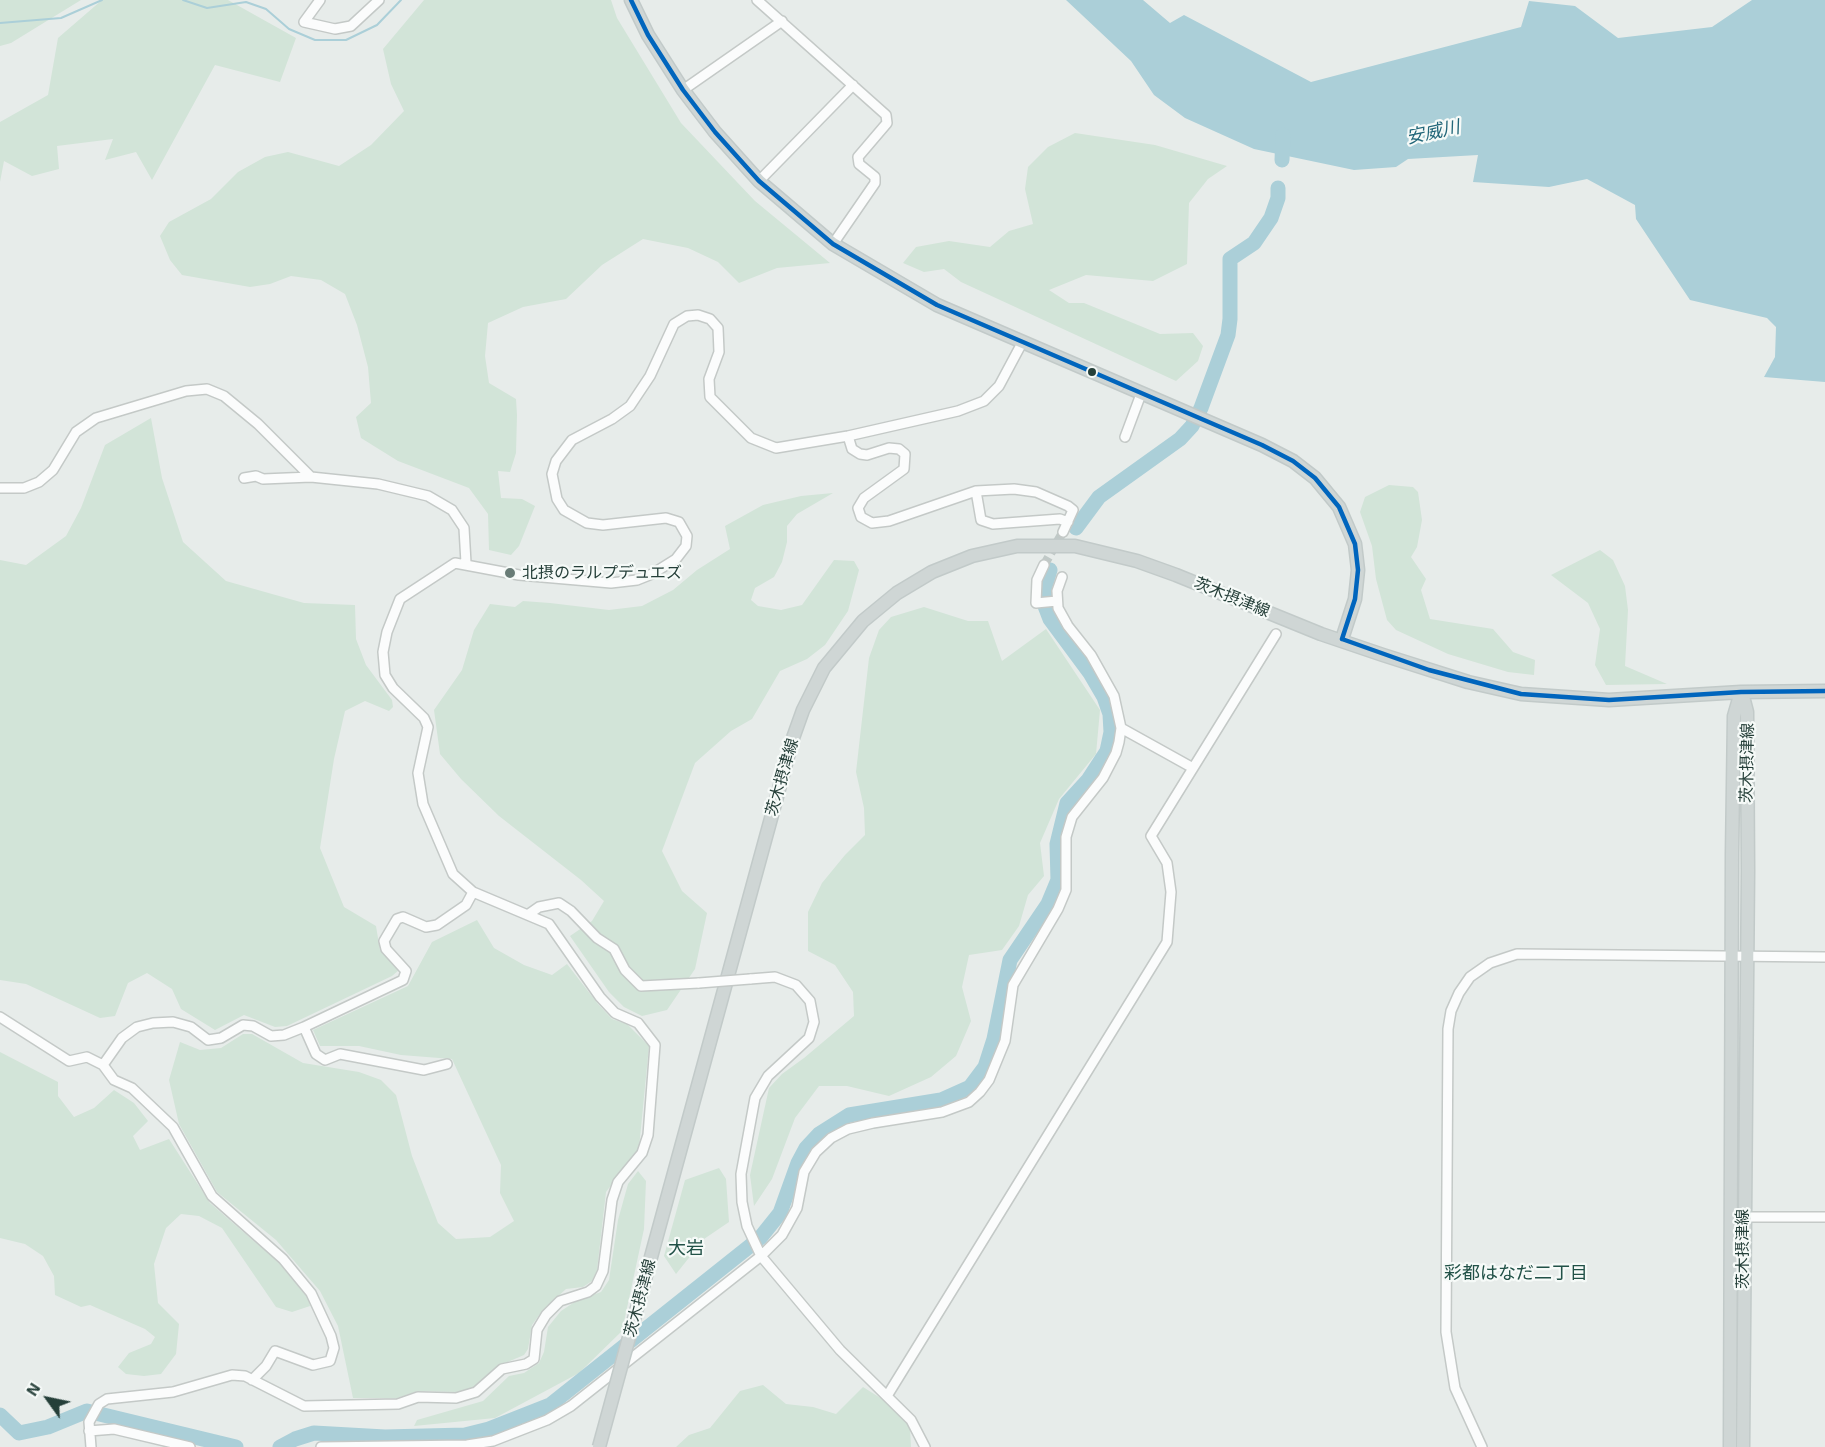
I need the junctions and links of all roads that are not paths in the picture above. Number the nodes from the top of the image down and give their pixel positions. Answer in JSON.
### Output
{"nodes":[{"id":1,"x":320,"y":0,"type":"edge"},
{"id":2,"x":378,"y":0,"type":"edge"},
{"id":3,"x":631,"y":0,"type":"edge"},
{"id":4,"x":757,"y":0,"type":"edge"},
{"id":5,"x":782,"y":21,"type":"junction"},
{"id":6,"x":854,"y":85,"type":"junction"},
{"id":7,"x":683,"y":90,"type":"junction"},
{"id":8,"x":759,"y":181,"type":"junction"},
{"id":9,"x":833,"y":244,"type":"junction"},
{"id":10,"x":1022,"y":343,"type":"junction"},
{"id":11,"x":1141,"y":394,"type":"junction"},
{"id":12,"x":848,"y":436,"type":"junction"},
{"id":13,"x":1125,"y":437,"type":"dead end"},
{"id":14,"x":311,"y":477,"type":"junction"},
{"id":15,"x":244,"y":478,"type":"dead end"},
{"id":16,"x":0,"y":488,"type":"edge"},
{"id":17,"x":976,"y":491,"type":"junction"},
{"id":18,"x":1068,"y":522,"type":"junction"},
{"id":19,"x":1064,"y":532,"type":"tunnel mouth"},
{"id":20,"x":466,"y":563,"type":"junction"},
{"id":21,"x":1044,"y":565,"type":"tunnel mouth"},
{"id":22,"x":1062,"y":577,"type":"dead end"},
{"id":23,"x":1055,"y":601,"type":"junction"},
{"id":24,"x":1276,"y":634,"type":"dead end"},
{"id":25,"x":1342,"y":639,"type":"junction"},
{"id":26,"x":1825,"y":691,"type":"edge"},
{"id":27,"x":1741,"y":692,"type":"junction"},
{"id":28,"x":1121,"y":728,"type":"junction"},
{"id":29,"x":1193,"y":768,"type":"junction"},
{"id":30,"x":473,"y":892,"type":"junction"},
{"id":31,"x":529,"y":914,"type":"junction"},
{"id":32,"x":1730,"y":956,"type":"junction"},
{"id":33,"x":1747,"y":957,"type":"junction"},
{"id":34,"x":1825,"y":957,"type":"edge"},
{"id":35,"x":0,"y":1017,"type":"edge"},
{"id":36,"x":304,"y":1027,"type":"junction"},
{"id":37,"x":447,"y":1064,"type":"dead end"},
{"id":38,"x":103,"y":1065,"type":"junction"},
{"id":39,"x":1744,"y":1217,"type":"junction"},
{"id":40,"x":1825,"y":1217,"type":"edge"},
{"id":41,"x":760,"y":1254,"type":"junction"},
{"id":42,"x":252,"y":1380,"type":"junction"},
{"id":43,"x":887,"y":1396,"type":"junction"},
{"id":44,"x":611,"y":1402,"type":"junction"},
{"id":45,"x":89,"y":1426,"type":"junction"},
{"id":46,"x":91,"y":1447,"type":"edge"},
{"id":47,"x":190,"y":1447,"type":"edge"},
{"id":48,"x":321,"y":1447,"type":"edge"},
{"id":49,"x":599,"y":1447,"type":"edge"},
{"id":50,"x":605,"y":1447,"type":"edge"},
{"id":51,"x":925,"y":1447,"type":"edge"},
{"id":52,"x":1482,"y":1447,"type":"edge"},
{"id":53,"x":1730,"y":1447,"type":"edge"},
{"id":54,"x":1743,"y":1447,"type":"edge"}],
"edges":[{"from":1,"to":2,"type":"street"},
{"from":3,"to":7,"type":"main road"},
{"from":4,"to":5,"type":"street"},
{"from":5,"to":6,"type":"street"},
{"from":5,"to":7,"type":"street"},
{"from":6,"to":8,"type":"street"},
{"from":6,"to":9,"type":"street"},
{"from":7,"to":8,"type":"main road"},
{"from":8,"to":9,"type":"main road"},
{"from":9,"to":10,"type":"main road"},
{"from":10,"to":11,"type":"main road"},
{"from":10,"to":12,"type":"street"},
{"from":11,"to":13,"type":"street"},
{"from":11,"to":25,"type":"main road"},
{"from":12,"to":17,"type":"street"},
{"from":12,"to":20,"type":"street"},
{"from":14,"to":15,"type":"street"},
{"from":14,"to":16,"type":"street"},
{"from":14,"to":20,"type":"street"},
{"from":17,"to":18,"type":"street"},
{"from":17,"to":18,"type":"street"},
{"from":18,"to":19,"type":"street"},
{"from":20,"to":30,"type":"street"},
{"from":21,"to":23,"type":"street"},
{"from":22,"to":23,"type":"street"},
{"from":23,"to":28,"type":"street"},
{"from":24,"to":29,"type":"street"},
{"from":25,"to":27,"type":"main road","name":"茨木摂津線"},
{"from":25,"to":44,"type":"main road","name":"茨木摂津線","bridge":true},
{"from":26,"to":27,"type":"main road","name":"茨木摂津線"},
{"from":27,"to":32,"type":"main road","name":"茨木摂津線"},
{"from":27,"to":33,"type":"main road","name":"茨木摂津線"},
{"from":28,"to":29,"type":"street"},
{"from":28,"to":41,"type":"street"},
{"from":29,"to":43,"type":"street"},
{"from":30,"to":31,"type":"street"},
{"from":30,"to":36,"type":"street"},
{"from":31,"to":41,"type":"street","bridge":true},
{"from":31,"to":42,"type":"street"},
{"from":32,"to":33,"type":"street"},
{"from":32,"to":52,"type":"street"},
{"from":32,"to":53,"type":"main road","name":"茨木摂津線"},
{"from":33,"to":34,"type":"street"},
{"from":33,"to":39,"type":"main road","name":"茨木摂津線"},
{"from":35,"to":38,"type":"street"},
{"from":36,"to":37,"type":"street"},
{"from":36,"to":38,"type":"street"},
{"from":38,"to":42,"type":"street"},
{"from":39,"to":40,"type":"street"},
{"from":39,"to":54,"type":"main road","name":"茨木摂津線"},
{"from":41,"to":43,"type":"street"},
{"from":41,"to":48,"type":"street"},
{"from":42,"to":45,"type":"street"},
{"from":43,"to":51,"type":"street"},
{"from":44,"to":49,"type":"main road","name":"茨木摂津線","bridge":true},
{"from":44,"to":50,"type":"main road","bridge":true},
{"from":45,"to":46,"type":"street"},
{"from":45,"to":47,"type":"street"}]}
